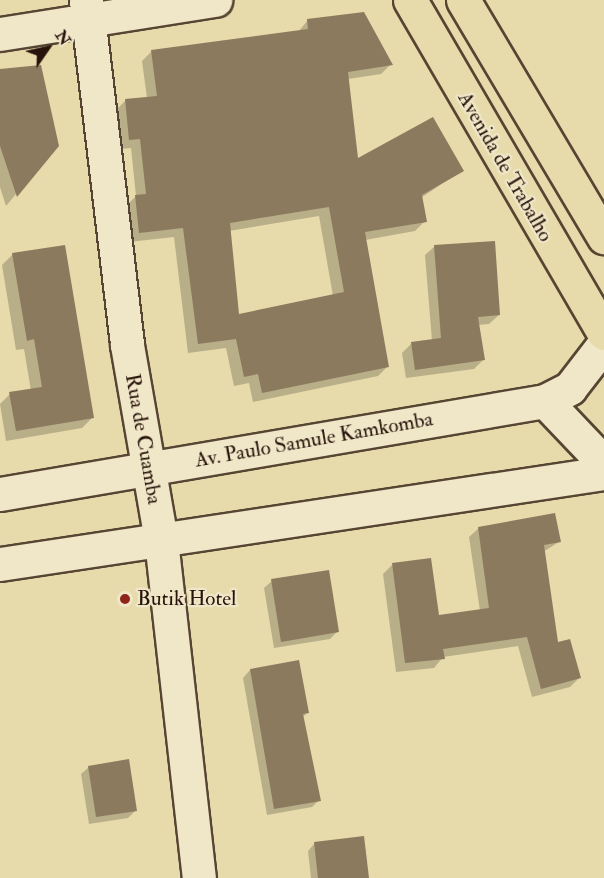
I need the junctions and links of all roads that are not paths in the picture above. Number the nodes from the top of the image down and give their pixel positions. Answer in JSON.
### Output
{"nodes":[{"id":1,"x":215,"y":0,"type":"edge"},
{"id":2,"x":410,"y":0,"type":"edge"},
{"id":3,"x":463,"y":0,"type":"edge"},
{"id":4,"x":88,"y":10,"type":"edge"},
{"id":5,"x":0,"y":34,"type":"edge"},
{"id":6,"x":563,"y":165,"type":"junction"},
{"id":7,"x":519,"y":194,"type":"junction"},
{"id":8,"x":604,"y":237,"type":"edge"},
{"id":9,"x":604,"y":333,"type":"edge"},
{"id":10,"x":604,"y":344,"type":"edge"},
{"id":11,"x":544,"y":401,"type":"junction"},
{"id":12,"x":604,"y":463,"type":"edge"},
{"id":13,"x":148,"y":470,"type":"junction"},
{"id":14,"x":604,"y":473,"type":"edge"},
{"id":15,"x":0,"y":494,"type":"edge"},
{"id":16,"x":161,"y":540,"type":"junction"},
{"id":17,"x":0,"y":564,"type":"edge"},
{"id":18,"x":199,"y":878,"type":"edge"}],
"edges":[{"from":1,"to":4,"type":"main road"},
{"from":2,"to":7,"type":"highway","name":"Avenida de Trabalho"},
{"from":3,"to":6,"type":"highway"},
{"from":4,"to":5,"type":"main road"},
{"from":4,"to":13,"type":"main road","name":"Rua de Cuamba"},
{"from":6,"to":7,"type":"highway"},
{"from":6,"to":8,"type":"highway"},
{"from":7,"to":9,"type":"highway","name":"Avenida de Trabalho"},
{"from":10,"to":11,"type":"main road","name":"Av. Paulo Samule Kamkomba"},
{"from":11,"to":12,"type":"main road"},
{"from":11,"to":13,"type":"main road","name":"Av. Paulo Samule Kamkomba"},
{"from":13,"to":15,"type":"main road","name":"Av. Paulo Samule Kamkomba"},
{"from":13,"to":16,"type":"main road","name":"Rua de Cuamba"},
{"from":14,"to":16,"type":"main road"},
{"from":16,"to":17,"type":"main road"},
{"from":16,"to":18,"type":"main road","name":"Rua de Cuamba"}]}
